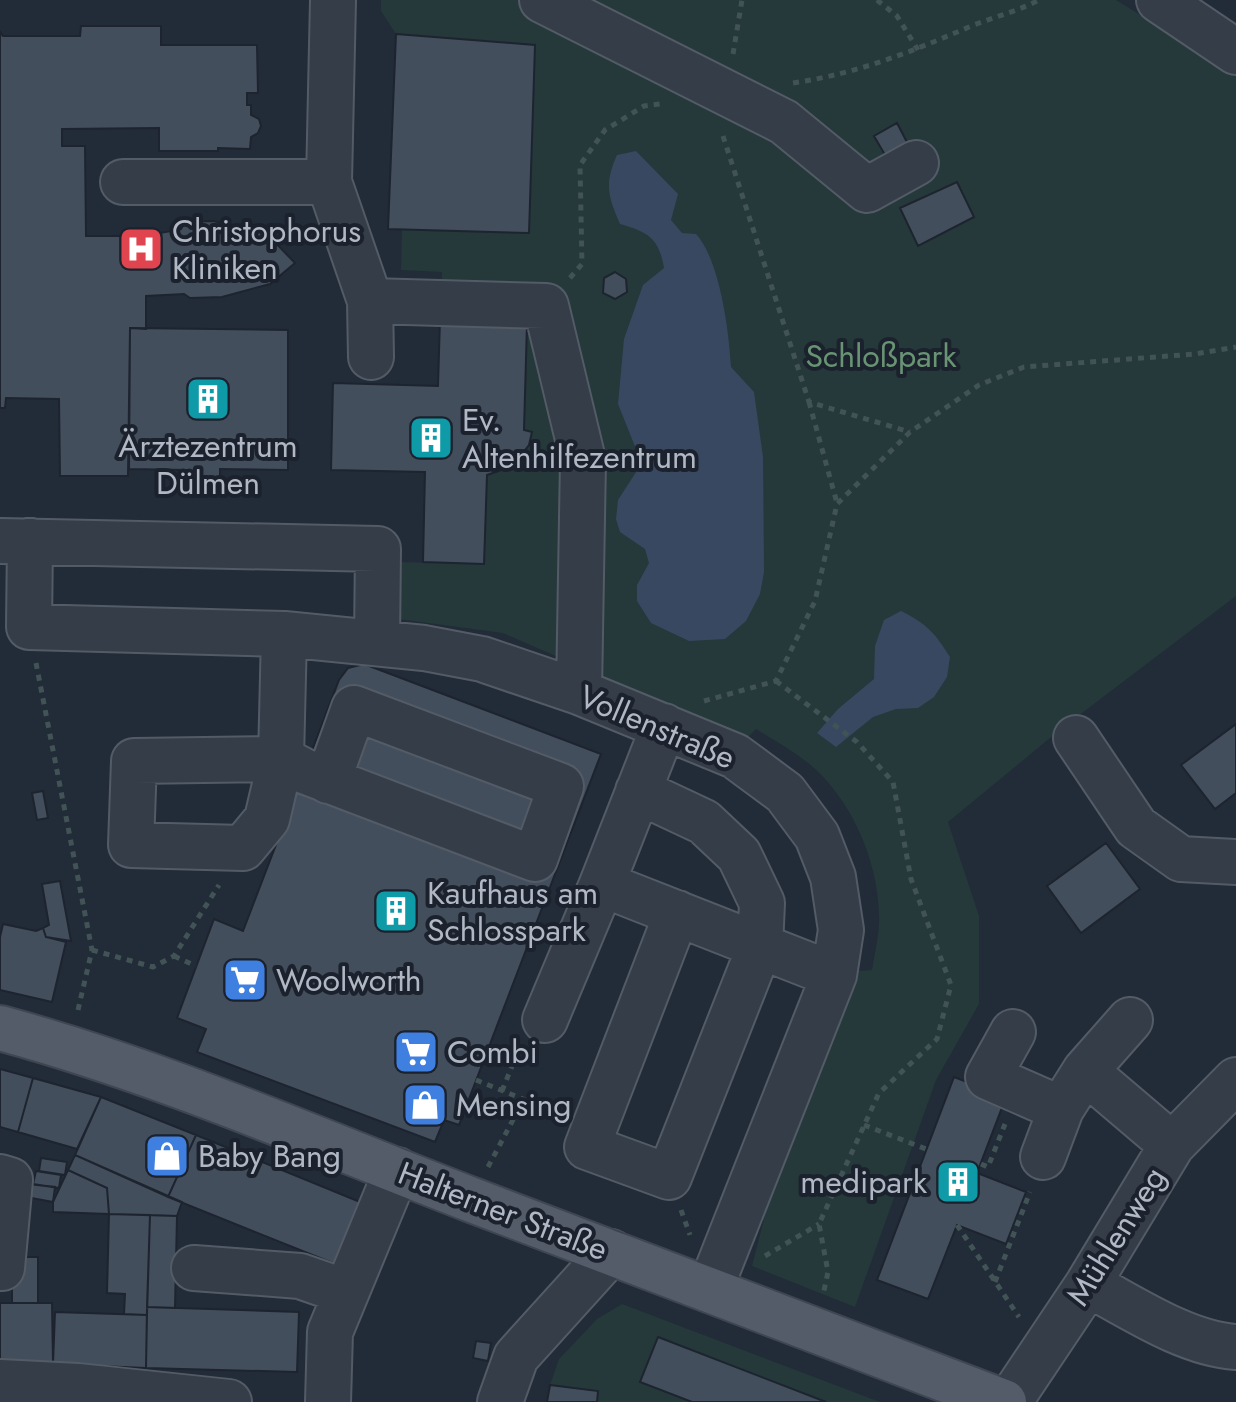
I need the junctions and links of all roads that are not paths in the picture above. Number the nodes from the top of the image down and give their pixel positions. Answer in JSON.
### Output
{"nodes":[{"id":1,"x":333,"y":0,"type":"edge"},
{"id":2,"x":542,"y":0,"type":"edge"},
{"id":3,"x":1159,"y":0,"type":"edge"},
{"id":4,"x":1236,"y":52,"type":"edge"},
{"id":5,"x":916,"y":163,"type":"dead end"},
{"id":6,"x":123,"y":182,"type":"dead end"},
{"id":7,"x":329,"y":182,"type":"junction"},
{"id":8,"x":370,"y":301,"type":"junction"},
{"id":9,"x":371,"y":357,"type":"dead end"},
{"id":10,"x":15,"y":541,"type":"edge"},
{"id":11,"x":14,"y":632,"type":"edge"},
{"id":12,"x":284,"y":634,"type":"junction"},
{"id":13,"x":377,"y":641,"type":"junction"},
{"id":14,"x":579,"y":692,"type":"junction"},
{"id":15,"x":655,"y":722,"type":"junction"},
{"id":16,"x":1076,"y":738,"type":"dead end"},
{"id":17,"x":281,"y":759,"type":"junction"},
{"id":18,"x":328,"y":781,"type":"junction"},
{"id":19,"x":638,"y":791,"type":"junction"},
{"id":20,"x":1236,"y":862,"type":"edge"},
{"id":21,"x":602,"y":884,"type":"junction"},
{"id":22,"x":677,"y":913,"type":"junction"},
{"id":23,"x":760,"y":946,"type":"junction"},
{"id":24,"x":834,"y":975,"type":"junction"},
{"id":25,"x":545,"y":1020,"type":"dead end"},
{"id":26,"x":1130,"y":1020,"type":"dead end"},
{"id":27,"x":0,"y":1028,"type":"edge"},
{"id":28,"x":1013,"y":1032,"type":"dead end"},
{"id":29,"x":1085,"y":1071,"type":"junction"},
{"id":30,"x":1236,"y":1080,"type":"edge"},
{"id":31,"x":1061,"y":1109,"type":"junction"},
{"id":32,"x":1172,"y":1145,"type":"junction"},
{"id":33,"x":1043,"y":1157,"type":"road end"},
{"id":34,"x":397,"y":1170,"type":"junction"},
{"id":35,"x":0,"y":1177,"type":"edge"},
{"id":36,"x":611,"y":1252,"type":"junction"},
{"id":37,"x":2,"y":1268,"type":"dead end"},
{"id":38,"x":194,"y":1268,"type":"dead end"},
{"id":39,"x":1088,"y":1284,"type":"junction"},
{"id":40,"x":710,"y":1289,"type":"junction"},
{"id":41,"x":346,"y":1292,"type":"junction"},
{"id":42,"x":1236,"y":1347,"type":"edge"},
{"id":43,"x":0,"y":1382,"type":"edge"},
{"id":44,"x":78,"y":1394,"type":"edge"},
{"id":45,"x":229,"y":1402,"type":"edge"},
{"id":46,"x":328,"y":1402,"type":"edge"},
{"id":47,"x":500,"y":1402,"type":"edge"},
{"id":48,"x":1007,"y":1402,"type":"edge"}],
"edges":[{"from":1,"to":7,"type":"street"},
{"from":2,"to":5,"type":"street"},
{"from":3,"to":4,"type":"street"},
{"from":6,"to":7,"type":"street"},
{"from":7,"to":8,"type":"street"},
{"from":8,"to":9,"type":"street"},
{"from":8,"to":14,"type":"street"},
{"from":10,"to":11,"type":"street"},
{"from":10,"to":13,"type":"street"},
{"from":11,"to":12,"type":"street","name":"Vollenstraße"},
{"from":12,"to":13,"type":"street","name":"Vollenstraße"},
{"from":12,"to":17,"type":"street"},
{"from":13,"to":14,"type":"street","name":"Vollenstraße"},
{"from":14,"to":15,"type":"street","name":"Vollenstraße"},
{"from":15,"to":19,"type":"street"},
{"from":15,"to":24,"type":"street","name":"Vollenstraße"},
{"from":16,"to":20,"type":"street"},
{"from":17,"to":17,"type":"street"},
{"from":17,"to":18,"type":"street"},
{"from":18,"to":18,"type":"street"},
{"from":19,"to":21,"type":"street"},
{"from":19,"to":23,"type":"street"},
{"from":21,"to":22,"type":"street"},
{"from":21,"to":25,"type":"street"},
{"from":22,"to":23,"type":"street"},
{"from":22,"to":23,"type":"street"},
{"from":23,"to":24,"type":"street"},
{"from":24,"to":40,"type":"street","name":"Vollenstraße"},
{"from":26,"to":29,"type":"street"},
{"from":27,"to":34,"type":"main road","name":"Halterner Straße"},
{"from":28,"to":31,"type":"street"},
{"from":29,"to":31,"type":"street"},
{"from":29,"to":32,"type":"street"},
{"from":30,"to":32,"type":"street","name":"Mühlenweg"},
{"from":31,"to":33,"type":"street"},
{"from":32,"to":39,"type":"street","name":"Mühlenweg"},
{"from":34,"to":36,"type":"main road","name":"Halterner Straße"},
{"from":34,"to":41,"type":"street"},
{"from":35,"to":37,"type":"street"},
{"from":36,"to":40,"type":"main road","name":"Halterner Straße"},
{"from":36,"to":47,"type":"street"},
{"from":38,"to":41,"type":"street"},
{"from":39,"to":42,"type":"street"},
{"from":39,"to":48,"type":"street","name":"Mühlenweg"},
{"from":40,"to":48,"type":"main road","name":"Halterner Straße"},
{"from":41,"to":46,"type":"street"},
{"from":43,"to":44,"type":"street"},
{"from":44,"to":45,"type":"street"}]}
